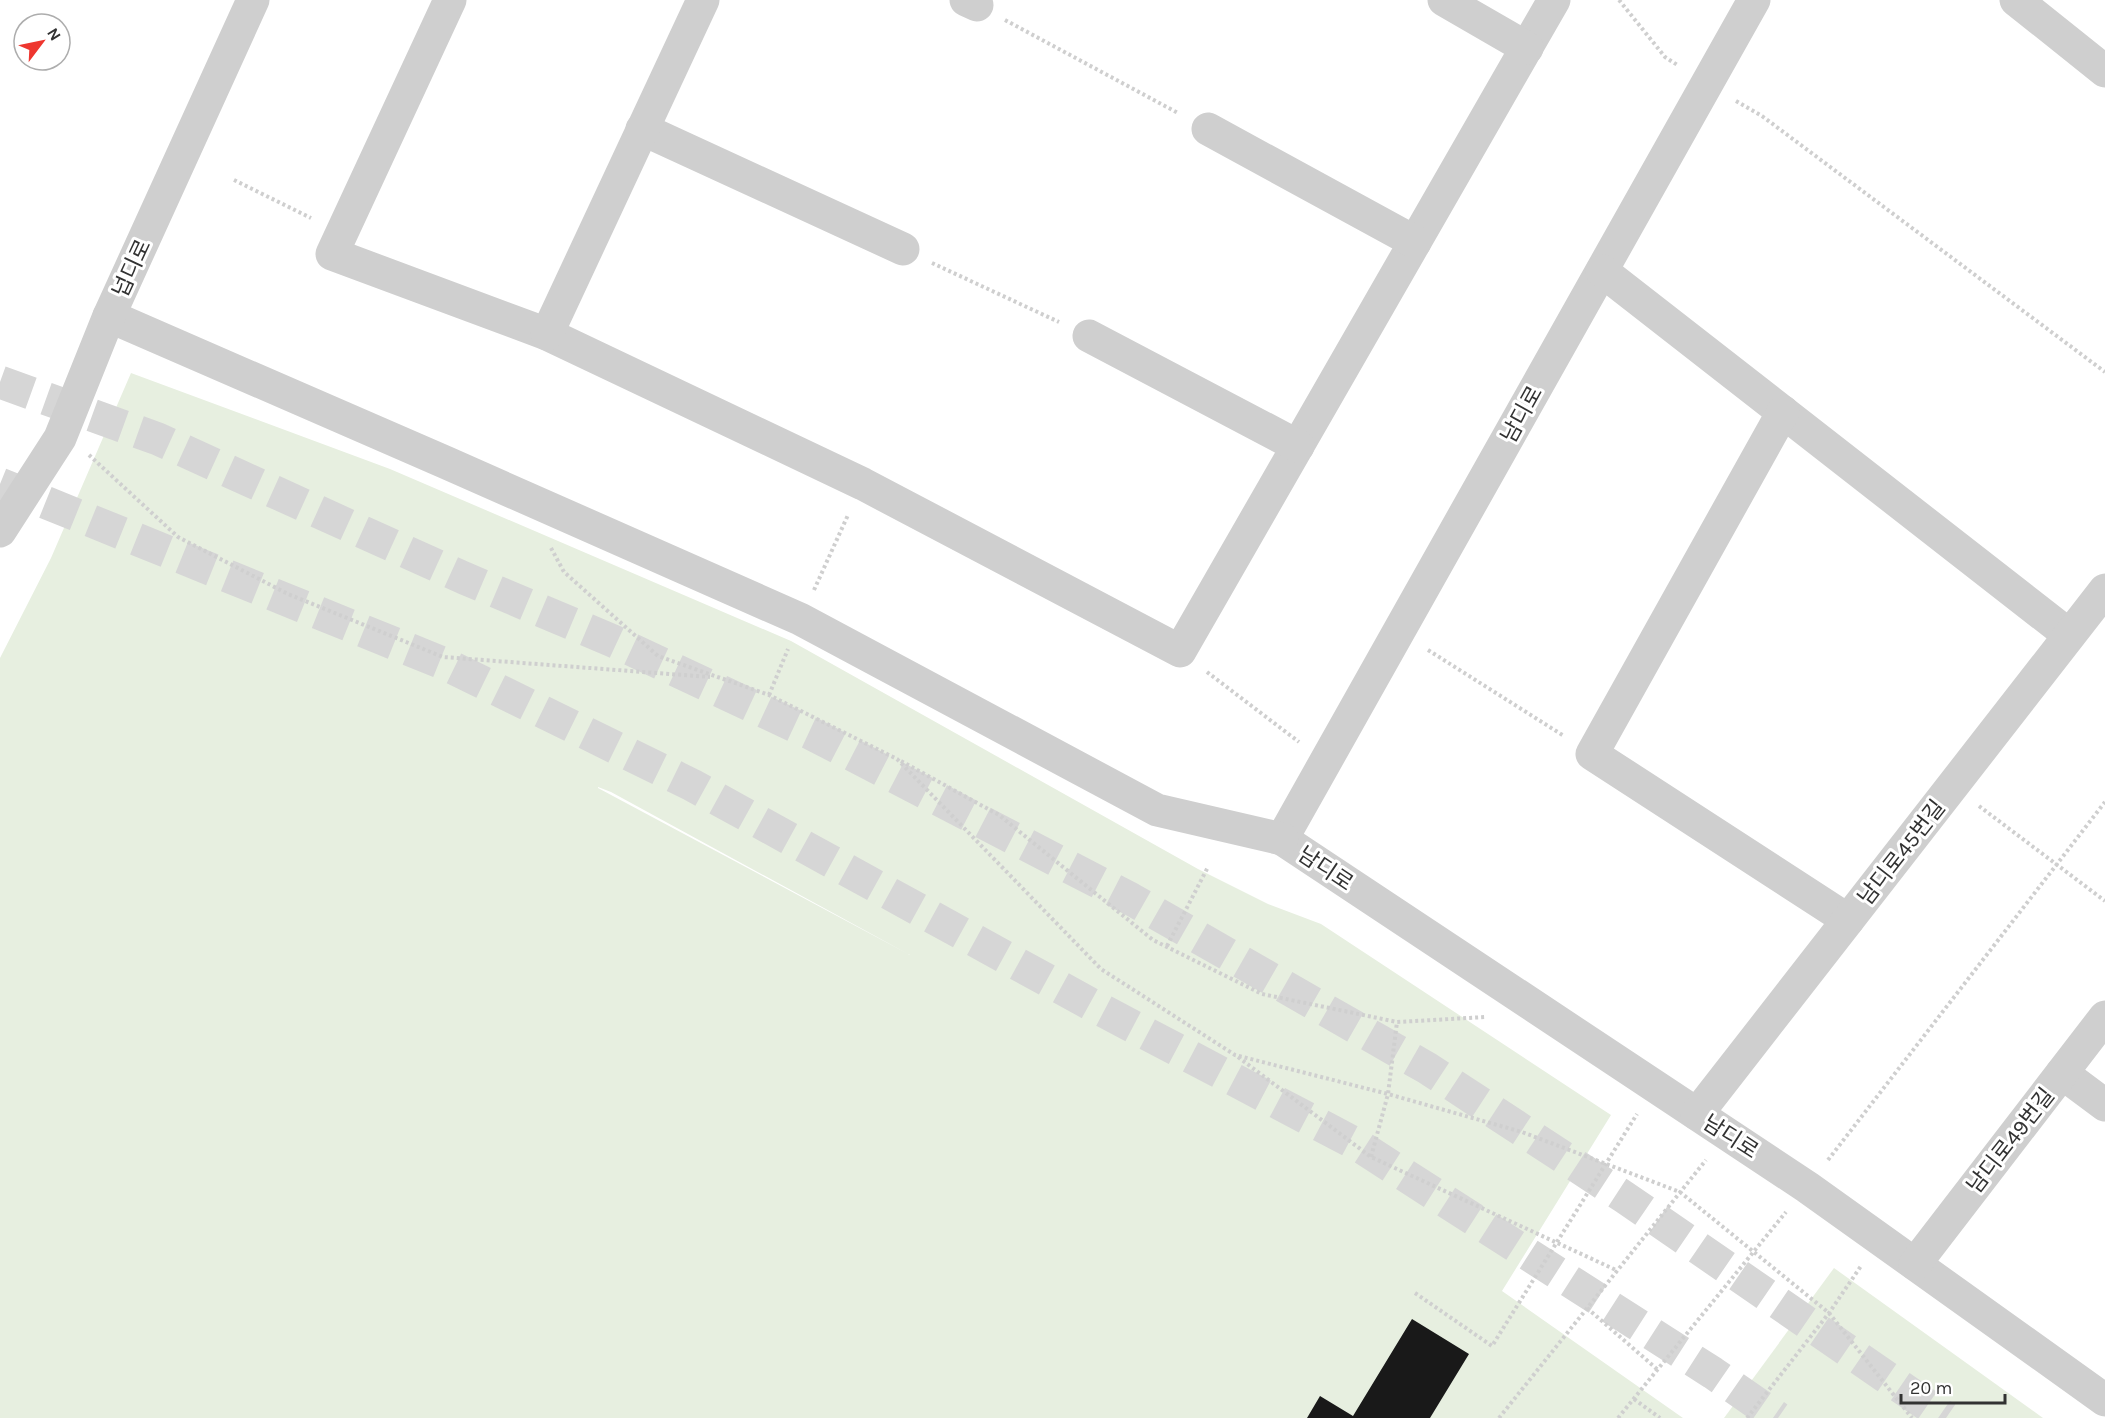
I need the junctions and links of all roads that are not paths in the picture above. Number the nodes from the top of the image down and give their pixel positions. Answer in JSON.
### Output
{"nodes":[{"id":1,"x":253,"y":0,"type":"edge"},
{"id":2,"x":450,"y":0,"type":"edge"},
{"id":3,"x":703,"y":0,"type":"edge"},
{"id":4,"x":1444,"y":0,"type":"edge"},
{"id":5,"x":1554,"y":0,"type":"edge"},
{"id":6,"x":1754,"y":0,"type":"edge"},
{"id":7,"x":2016,"y":0,"type":"edge"},
{"id":8,"x":1527,"y":48,"type":"junction"},
{"id":9,"x":2105,"y":71,"type":"edge"},
{"id":10,"x":642,"y":129,"type":"junction"},
{"id":11,"x":1208,"y":129,"type":"road end"},
{"id":12,"x":1415,"y":242,"type":"junction"},
{"id":13,"x":903,"y":249,"type":"road end"},
{"id":14,"x":1602,"y":271,"type":"junction"},
{"id":15,"x":109,"y":316,"type":"junction"},
{"id":16,"x":547,"y":334,"type":"junction"},
{"id":17,"x":1089,"y":336,"type":"road end"},
{"id":18,"x":1783,"y":412,"type":"junction"},
{"id":19,"x":1298,"y":446,"type":"junction"},
{"id":20,"x":0,"y":531,"type":"edge"},
{"id":21,"x":2105,"y":590,"type":"edge"},
{"id":22,"x":2069,"y":635,"type":"junction"},
{"id":23,"x":1282,"y":839,"type":"junction"},
{"id":24,"x":1848,"y":920,"type":"junction"},
{"id":25,"x":2105,"y":1017,"type":"edge"},
{"id":26,"x":2062,"y":1073,"type":"junction"},
{"id":27,"x":2105,"y":1105,"type":"edge"},
{"id":28,"x":1697,"y":1114,"type":"junction"},
{"id":29,"x":1915,"y":1264,"type":"junction"},
{"id":30,"x":2105,"y":1400,"type":"edge"}],
"edges":[{"from":1,"to":15,"type":"street","name":"넙디로"},
{"from":2,"to":16,"type":"street"},
{"from":3,"to":10,"type":"street"},
{"from":4,"to":8,"type":"street"},
{"from":5,"to":8,"type":"street"},
{"from":6,"to":14,"type":"street","name":"남디로"},
{"from":7,"to":9,"type":"street"},
{"from":8,"to":12,"type":"street"},
{"from":10,"to":13,"type":"street"},
{"from":10,"to":16,"type":"street"},
{"from":11,"to":12,"type":"street"},
{"from":12,"to":19,"type":"street"},
{"from":14,"to":18,"type":"street"},
{"from":14,"to":23,"type":"street","name":"남디로"},
{"from":15,"to":20,"type":"street","name":"넙디로"},
{"from":15,"to":23,"type":"street"},
{"from":16,"to":19,"type":"street"},
{"from":17,"to":19,"type":"street"},
{"from":18,"to":22,"type":"street"},
{"from":18,"to":24,"type":"street"},
{"from":21,"to":22,"type":"street","name":"남디로45번길"},
{"from":22,"to":24,"type":"street","name":"남디로45번길"},
{"from":23,"to":28,"type":"street","name":"남디로"},
{"from":24,"to":28,"type":"street","name":"남디로45번길"},
{"from":25,"to":26,"type":"street","name":"남디로49번길"},
{"from":26,"to":27,"type":"street"},
{"from":26,"to":29,"type":"street","name":"남디로49번길"},
{"from":28,"to":29,"type":"street","name":"남디로"},
{"from":29,"to":30,"type":"street","name":"남디로"}]}
